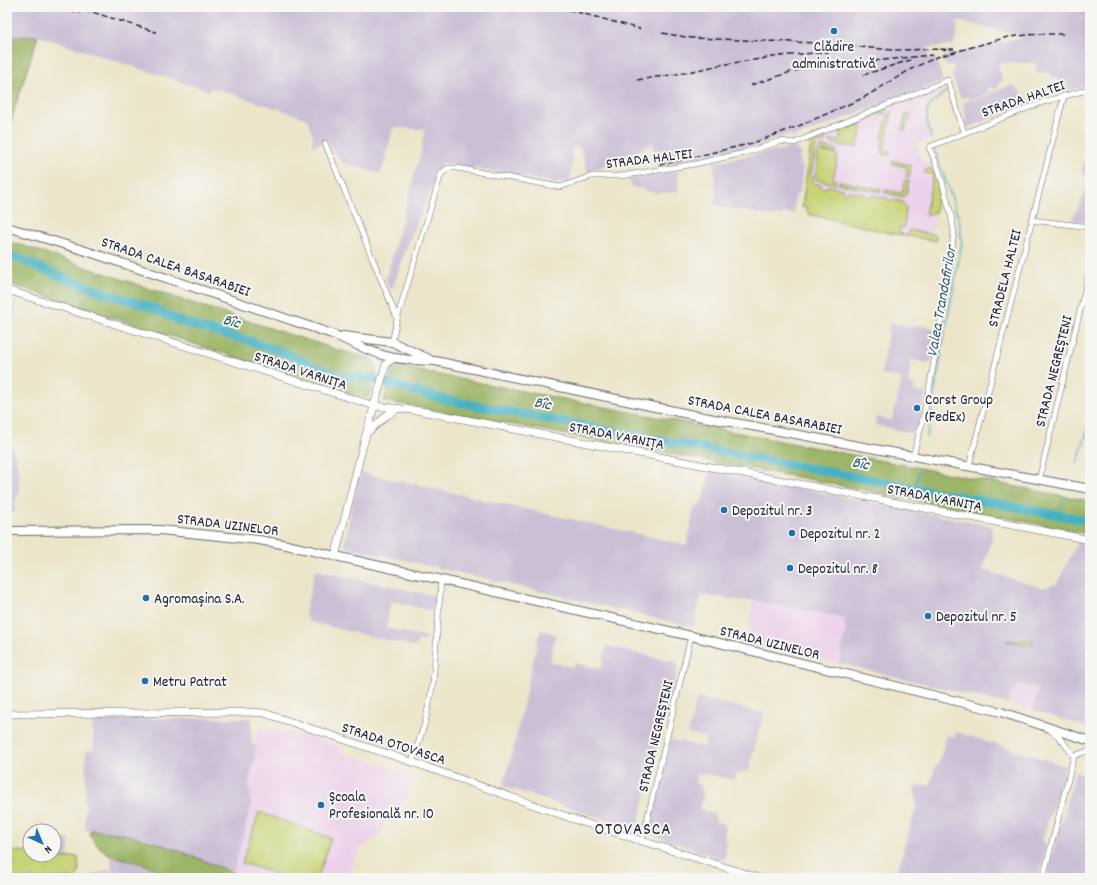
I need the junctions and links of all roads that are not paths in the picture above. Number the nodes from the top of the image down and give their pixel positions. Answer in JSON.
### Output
{"nodes":[{"id":1,"x":1090,"y":89,"type":"edge"},
{"id":2,"x":1064,"y":96,"type":"junction"},
{"id":3,"x":964,"y":132,"type":"junction"},
{"id":4,"x":325,"y":144,"type":"dead end"},
{"id":5,"x":1031,"y":220,"type":"junction"},
{"id":6,"x":7,"y":227,"type":"edge"},
{"id":7,"x":1090,"y":227,"type":"edge"},
{"id":8,"x":1090,"y":268,"type":"edge"},
{"id":9,"x":7,"y":290,"type":"edge"},
{"id":10,"x":397,"y":319,"type":"junction"},
{"id":11,"x":335,"y":335,"type":"junction"},
{"id":12,"x":392,"y":343,"type":"junction"},
{"id":13,"x":381,"y":354,"type":"junction"},
{"id":14,"x":394,"y":358,"type":"junction"},
{"id":15,"x":436,"y":362,"type":"junction"},
{"id":16,"x":385,"y":366,"type":"junction"},
{"id":17,"x":359,"y":402,"type":"junction"},
{"id":18,"x":376,"y":403,"type":"junction"},
{"id":19,"x":397,"y":409,"type":"junction"},
{"id":20,"x":369,"y":422,"type":"junction"},
{"id":21,"x":366,"y":435,"type":"junction"},
{"id":22,"x":913,"y":456,"type":"junction"},
{"id":23,"x":969,"y":466,"type":"junction"},
{"id":24,"x":1039,"y":480,"type":"junction"},
{"id":25,"x":1090,"y":489,"type":"edge"},
{"id":26,"x":7,"y":531,"type":"edge"},
{"id":27,"x":1089,"y":538,"type":"edge"},
{"id":28,"x":335,"y":557,"type":"junction"},
{"id":29,"x":441,"y":580,"type":"junction"},
{"id":30,"x":690,"y":636,"type":"junction"},
{"id":31,"x":7,"y":714,"type":"edge"},
{"id":32,"x":1047,"y":727,"type":"junction"},
{"id":33,"x":1090,"y":741,"type":"edge"},
{"id":34,"x":1090,"y":750,"type":"edge"},
{"id":35,"x":1074,"y":756,"type":"junction"},
{"id":36,"x":412,"y":762,"type":"junction"},
{"id":37,"x":642,"y":841,"type":"junction"},
{"id":38,"x":759,"y":878,"type":"edge"},
{"id":39,"x":1043,"y":878,"type":"edge"}],
"edges":[{"from":1,"to":2,"type":"street","name":"STRADA HALTEI"},
{"from":2,"to":3,"type":"street","name":"STRADA HALTEI"},
{"from":2,"to":5,"type":"street","name":"STRADELA HALTEI"},
{"from":3,"to":10,"type":"street","name":"STRADA HALTEI"},
{"from":3,"to":22,"type":"street","name":"STRADA HALTEI"},
{"from":4,"to":10,"type":"street"},
{"from":5,"to":7,"type":"street"},
{"from":5,"to":23,"type":"street","name":"STRADELA HALTEI"},
{"from":6,"to":11,"type":"main road","name":"STRADA CALEA BASARABIEI"},
{"from":8,"to":24,"type":"street","name":"STRADA NEGREȘTENI"},
{"from":9,"to":17,"type":"street","name":"STRADA VARNIȚA"},
{"from":10,"to":12,"type":"street","name":"STRADA HALTEI"},
{"from":11,"to":12,"type":"main road","name":"STRADA CALEA BASARABIEI"},
{"from":11,"to":13,"type":"main road","name":"STRADA CALEA BASARABIEI"},
{"from":12,"to":13,"type":"main road"},
{"from":12,"to":14,"type":"main road"},
{"from":12,"to":15,"type":"main road","name":"STRADA CALEA BASARABIEI"},
{"from":13,"to":14,"type":"main road","name":"STRADA CALEA BASARABIEI"},
{"from":13,"to":16,"type":"street"},
{"from":14,"to":15,"type":"main road","name":"STRADA CALEA BASARABIEI"},
{"from":14,"to":16,"type":"street"},
{"from":15,"to":22,"type":"main road","name":"STRADA CALEA BASARABIEI"},
{"from":16,"to":18,"type":"street"},
{"from":17,"to":18,"type":"street","name":"STRADA VARNIȚA"},
{"from":17,"to":20,"type":"street"},
{"from":18,"to":19,"type":"street","name":"STRADA VARNIȚA"},
{"from":18,"to":20,"type":"street"},
{"from":19,"to":21,"type":"street"},
{"from":19,"to":27,"type":"street","name":"STRADA VARNIȚA"},
{"from":20,"to":21,"type":"street"},
{"from":21,"to":28,"type":"street"},
{"from":22,"to":23,"type":"main road","name":"STRADA CALEA BASARABIEI"},
{"from":23,"to":24,"type":"main road","name":"STRADA CALEA BASARABIEI"},
{"from":24,"to":25,"type":"main road","name":"STRADA CALEA BASARABIEI"},
{"from":26,"to":28,"type":"main road","name":"STRADA UZINELOR"},
{"from":28,"to":29,"type":"main road","name":"STRADA UZINELOR"},
{"from":29,"to":30,"type":"main road","name":"STRADA UZINELOR"},
{"from":29,"to":36,"type":"street"},
{"from":30,"to":32,"type":"main road","name":"STRADA UZINELOR"},
{"from":30,"to":37,"type":"street","name":"STRADA NEGREȘTENI"},
{"from":31,"to":36,"type":"street","name":"STRADA OTOVASCA"},
{"from":32,"to":33,"type":"main road","name":"STRADA UZINELOR"},
{"from":32,"to":35,"type":"street"},
{"from":34,"to":35,"type":"street"},
{"from":35,"to":39,"type":"street"},
{"from":36,"to":37,"type":"street","name":"STRADA OTOVASCA"},
{"from":37,"to":38,"type":"street","name":"STRADA OTOVASCA"}]}
